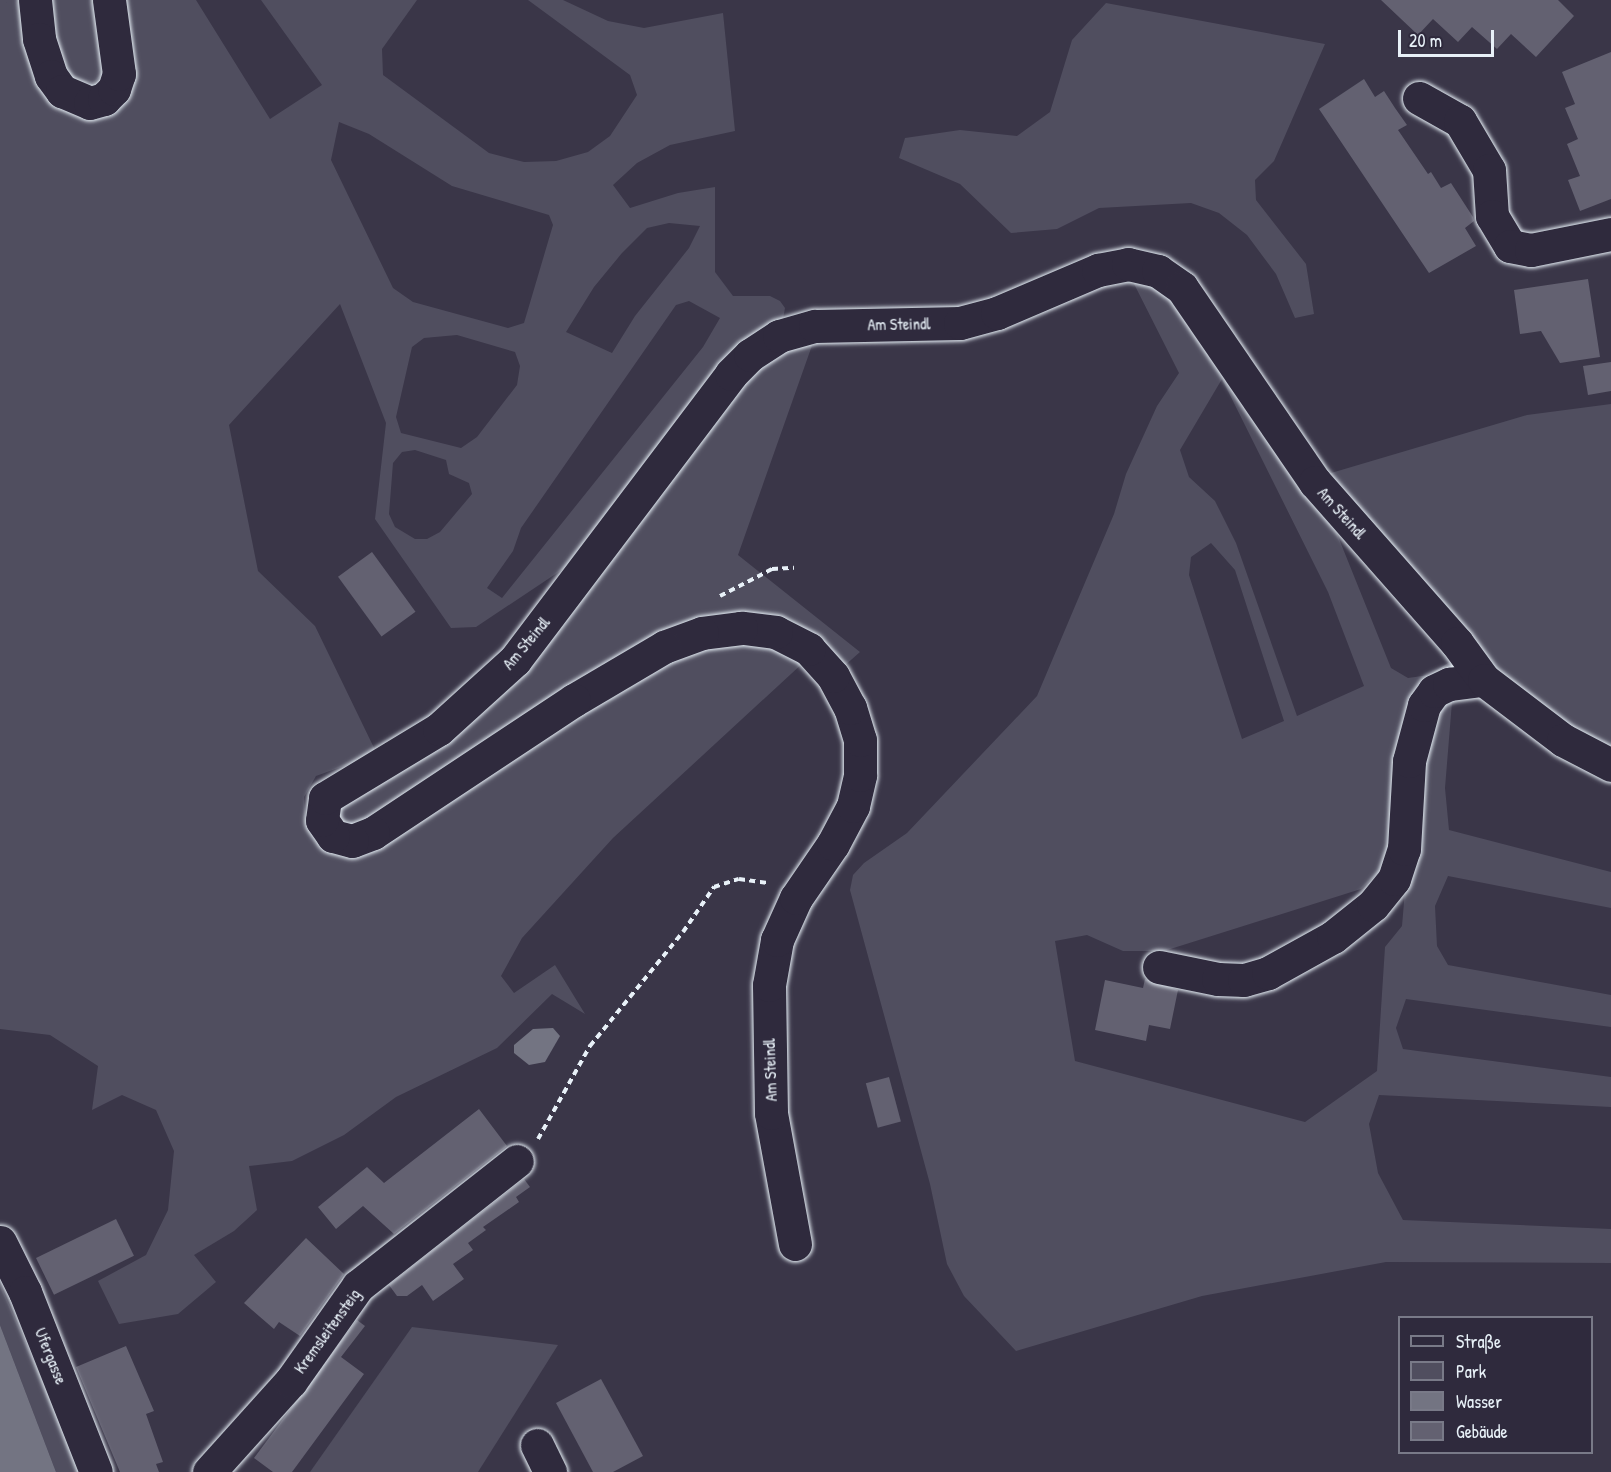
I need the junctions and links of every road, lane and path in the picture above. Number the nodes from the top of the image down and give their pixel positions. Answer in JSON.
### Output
{"nodes":[{"id":1,"x":35,"y":0,"type":"edge"},
{"id":2,"x":109,"y":0,"type":"edge"},
{"id":3,"x":1419,"y":98,"type":"dead end"},
{"id":4,"x":1611,"y":234,"type":"edge"},
{"id":5,"x":1484,"y":680,"type":"junction"},
{"id":6,"x":1611,"y":765,"type":"edge"},
{"id":7,"x":796,"y":898,"type":"junction"},
{"id":8,"x":1159,"y":967,"type":"dead end"},
{"id":9,"x":517,"y":1161,"type":"joint"},
{"id":10,"x":0,"y":1242,"type":"edge"},
{"id":11,"x":795,"y":1244,"type":"dead end"},
{"id":12,"x":96,"y":1472,"type":"edge"},
{"id":13,"x":209,"y":1472,"type":"edge"}],
"edges":[{"from":1,"to":2,"type":"street"},
{"from":3,"to":4,"type":"street"},
{"from":5,"to":6,"type":"street","name":"Am Steindl"},
{"from":5,"to":7,"type":"street","name":"Am Steindl"},
{"from":5,"to":8,"type":"street"},
{"from":7,"to":9,"type":"path"},
{"from":7,"to":11,"type":"street","name":"Am Steindl"},
{"from":9,"to":13,"type":"street","name":"Kremsleitensteig"},
{"from":10,"to":12,"type":"street","name":"Ufergasse"}]}
